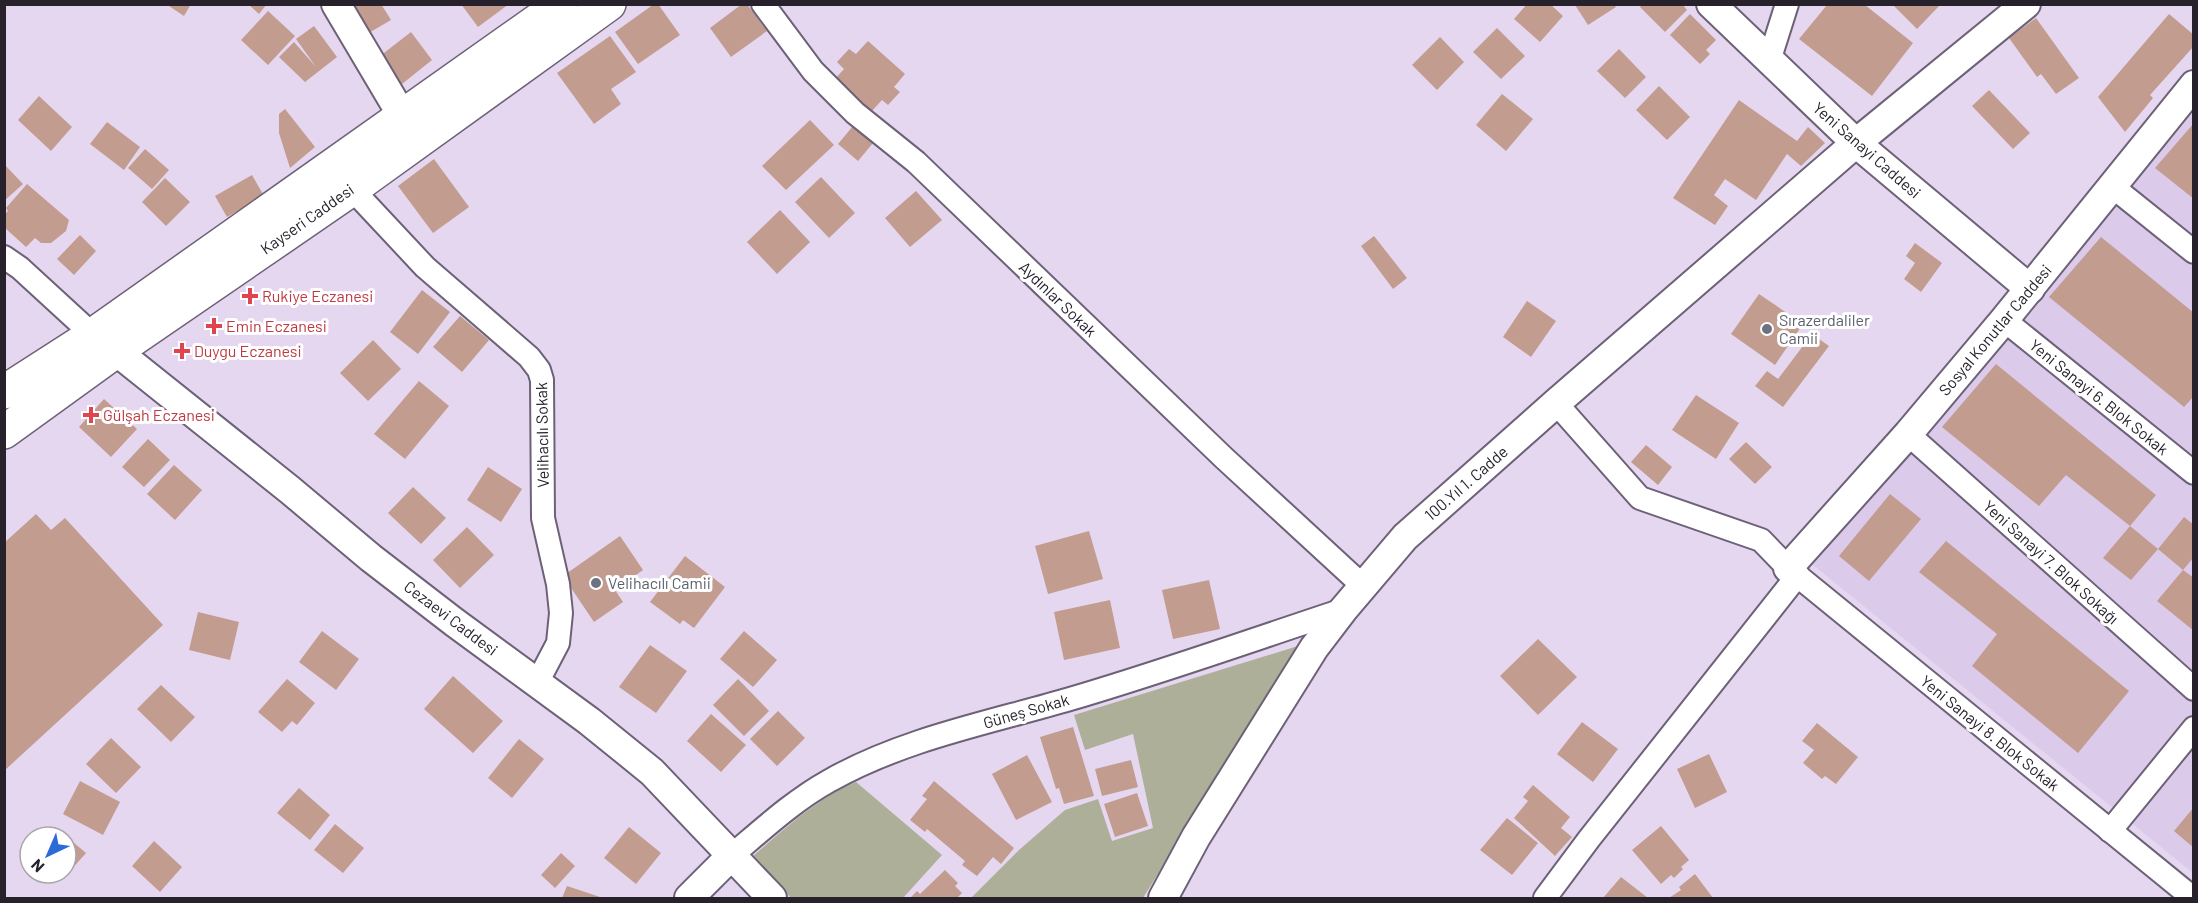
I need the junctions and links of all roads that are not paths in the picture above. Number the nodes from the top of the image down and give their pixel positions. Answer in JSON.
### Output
{"nodes":[{"id":1,"x":336,"y":4,"type":"edge"},
{"id":2,"x":561,"y":4,"type":"edge"},
{"id":3,"x":609,"y":4,"type":"edge"},
{"id":4,"x":763,"y":4,"type":"edge"},
{"id":5,"x":1712,"y":4,"type":"edge"},
{"id":6,"x":1787,"y":4,"type":"edge"},
{"id":7,"x":2026,"y":4,"type":"edge"},
{"id":8,"x":1769,"y":61,"type":"junction"},
{"id":9,"x":2193,"y":85,"type":"edge"},
{"id":10,"x":403,"y":117,"type":"junction"},
{"id":11,"x":1856,"y":143,"type":"junction"},
{"id":12,"x":2113,"y":187,"type":"junction"},
{"id":13,"x":352,"y":189,"type":"junction"},
{"id":14,"x":2193,"y":252,"type":"edge"},
{"id":15,"x":4,"y":257,"type":"edge"},
{"id":16,"x":2030,"y":289,"type":"junction"},
{"id":17,"x":2004,"y":320,"type":"junction"},
{"id":18,"x":105,"y":343,"type":"junction"},
{"id":19,"x":4,"y":392,"type":"edge"},
{"id":20,"x":1556,"y":403,"type":"junction"},
{"id":21,"x":4,"y":432,"type":"edge"},
{"id":22,"x":1908,"y":434,"type":"junction"},
{"id":23,"x":2193,"y":473,"type":"edge"},
{"id":24,"x":1793,"y":572,"type":"junction"},
{"id":25,"x":1363,"y":586,"type":"junction"},
{"id":26,"x":1343,"y":610,"type":"junction"},
{"id":27,"x":537,"y":682,"type":"junction"},
{"id":28,"x":2193,"y":689,"type":"edge"},
{"id":29,"x":2193,"y":728,"type":"edge"},
{"id":30,"x":2110,"y":831,"type":"junction"},
{"id":31,"x":731,"y":856,"type":"junction"},
{"id":32,"x":689,"y":898,"type":"edge"},
{"id":33,"x":772,"y":898,"type":"edge"},
{"id":34,"x":1163,"y":898,"type":"edge"},
{"id":35,"x":1545,"y":898,"type":"edge"},
{"id":36,"x":2193,"y":898,"type":"edge"}],
"edges":[{"from":1,"to":10,"type":"street"},
{"from":2,"to":10,"type":"main road","name":"Kayseri Caddesi"},
{"from":3,"to":13,"type":"main road","name":"Kayseri Caddesi"},
{"from":4,"to":25,"type":"street","name":"Aydınlar Sokak"},
{"from":5,"to":8,"type":"street","name":"Yeni Sanayi Caddesi"},
{"from":6,"to":8,"type":"street"},
{"from":7,"to":11,"type":"street","name":"100.Yıl 1. Cadde"},
{"from":8,"to":11,"type":"street","name":"Yeni Sanayi Caddesi"},
{"from":9,"to":12,"type":"street","name":"Sosyal Konutlar Caddesi"},
{"from":10,"to":18,"type":"main road","name":"Kayseri Caddesi"},
{"from":11,"to":16,"type":"street","name":"Yeni Sanayi Caddesi"},
{"from":11,"to":20,"type":"street","name":"100.Yıl 1. Cadde"},
{"from":12,"to":14,"type":"street"},
{"from":12,"to":16,"type":"street","name":"Sosyal Konutlar Caddesi"},
{"from":13,"to":18,"type":"main road","name":"Kayseri Caddesi"},
{"from":13,"to":27,"type":"street","name":"Velihacılı Sokak"},
{"from":15,"to":18,"type":"street"},
{"from":16,"to":17,"type":"street","name":"Sosyal Konutlar Caddesi"},
{"from":17,"to":22,"type":"street","name":"Sosyal Konutlar Caddesi"},
{"from":17,"to":23,"type":"street","name":"Yeni Sanayi 6. Blok Sokak"},
{"from":18,"to":19,"type":"main road","name":"Kayseri Caddesi"},
{"from":18,"to":21,"type":"main road","name":"Kayseri Caddesi"},
{"from":18,"to":27,"type":"street","name":"Cezaevi Caddesi"},
{"from":20,"to":24,"type":"street","name":"Yeni Sanayi 8. Blok Sokak"},
{"from":20,"to":25,"type":"street","name":"100.Yıl 1. Cadde"},
{"from":22,"to":24,"type":"street","name":"Sosyal Konutlar Caddesi"},
{"from":22,"to":28,"type":"street","name":"Yeni Sanayi 7. Blok Sokağı"},
{"from":24,"to":30,"type":"street","name":"Yeni Sanayi 8. Blok Sokak"},
{"from":24,"to":35,"type":"street"},
{"from":25,"to":26,"type":"street","name":"100.Yıl 1. Cadde"},
{"from":26,"to":31,"type":"street","name":"Güneş Sokak"},
{"from":26,"to":34,"type":"street","name":"100.Yıl 1. Cadde"},
{"from":27,"to":31,"type":"street","name":"Cezaevi Caddesi"},
{"from":29,"to":30,"type":"street"},
{"from":30,"to":36,"type":"street","name":"Yeni Sanayi 8. Blok Sokak"},
{"from":31,"to":32,"type":"street"},
{"from":31,"to":33,"type":"street","name":"Cezaevi Caddesi"}]}
